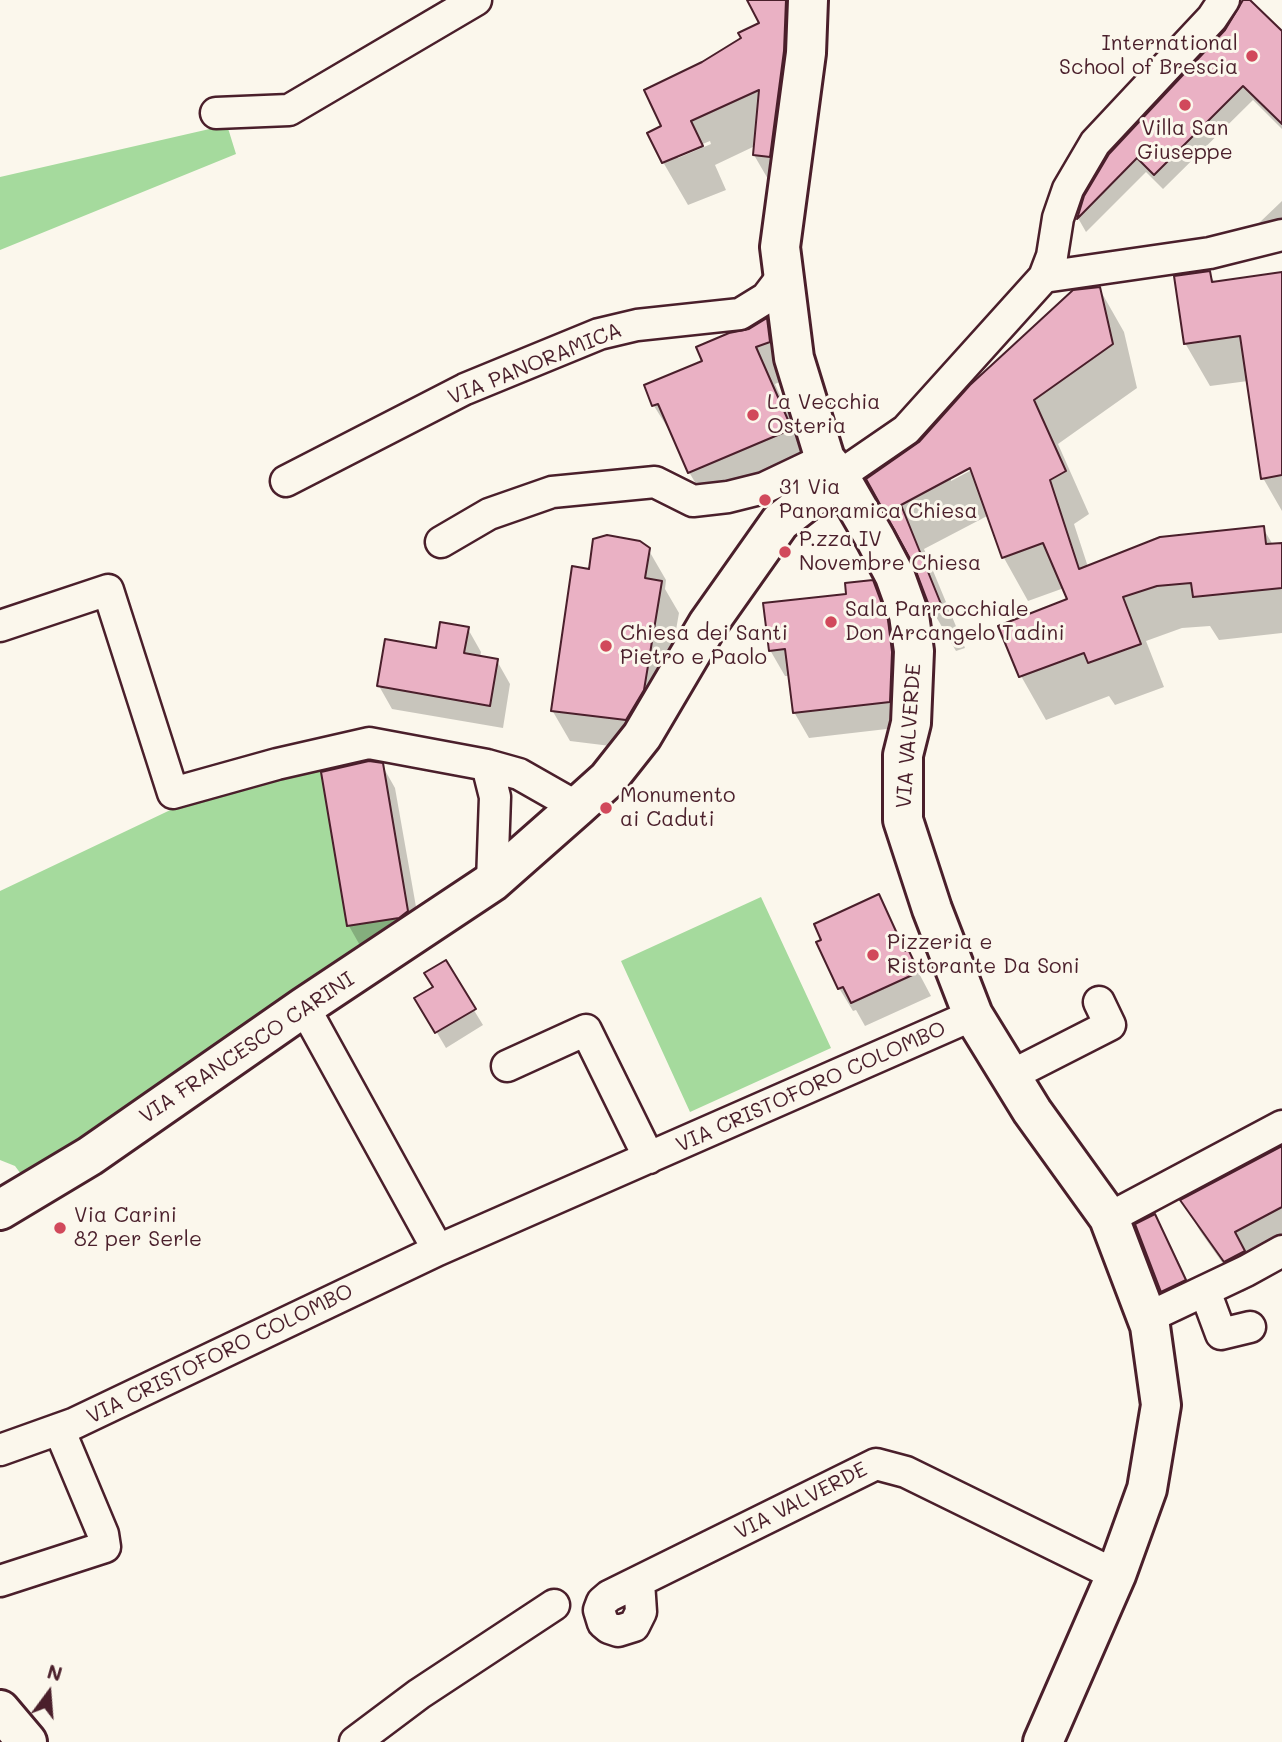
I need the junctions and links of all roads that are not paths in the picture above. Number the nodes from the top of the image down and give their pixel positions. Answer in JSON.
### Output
{"nodes":[{"id":1,"x":476,"y":0,"type":"edge"},
{"id":2,"x":808,"y":0,"type":"edge"},
{"id":3,"x":1224,"y":0,"type":"edge"},
{"id":4,"x":215,"y":113,"type":"dead end"},
{"id":5,"x":1282,"y":235,"type":"edge"},
{"id":6,"x":785,"y":273,"type":"junction"},
{"id":7,"x":1044,"y":277,"type":"junction"},
{"id":8,"x":828,"y":458,"type":"junction"},
{"id":9,"x":286,"y":481,"type":"dead end"},
{"id":10,"x":441,"y":542,"type":"dead end"},
{"id":11,"x":0,"y":626,"type":"edge"},
{"id":12,"x":487,"y":765,"type":"junction"},
{"id":13,"x":577,"y":807,"type":"junction"},
{"id":14,"x":492,"y":882,"type":"junction"},
{"id":15,"x":1099,"y":1002,"type":"dead end"},
{"id":16,"x":304,"y":1007,"type":"junction"},
{"id":17,"x":973,"y":1015,"type":"junction"},
{"id":18,"x":507,"y":1066,"type":"dead end"},
{"id":19,"x":1010,"y":1076,"type":"junction"},
{"id":20,"x":1282,"y":1126,"type":"edge"},
{"id":21,"x":649,"y":1158,"type":"junction"},
{"id":22,"x":0,"y":1210,"type":"edge"},
{"id":23,"x":1109,"y":1218,"type":"junction"},
{"id":24,"x":438,"y":1250,"type":"junction"},
{"id":25,"x":1282,"y":1251,"type":"edge"},
{"id":26,"x":1205,"y":1291,"type":"junction"},
{"id":27,"x":1147,"y":1318,"type":"junction"},
{"id":28,"x":1251,"y":1327,"type":"dead end"},
{"id":29,"x":59,"y":1429,"type":"junction"},
{"id":30,"x":0,"y":1450,"type":"edge"},
{"id":31,"x":1116,"y":1575,"type":"junction"},
{"id":32,"x":0,"y":1581,"type":"edge"},
{"id":33,"x":639,"y":1582,"type":"dead end"},
{"id":34,"x":554,"y":1605,"type":"dead end"},
{"id":35,"x":0,"y":1710,"type":"edge"},
{"id":36,"x":27,"y":1742,"type":"edge"},
{"id":37,"x":355,"y":1742,"type":"edge"},
{"id":38,"x":1043,"y":1742,"type":"edge"}],
"edges":[{"from":1,"to":4,"type":"street"},
{"from":2,"to":6,"type":"street"},
{"from":3,"to":7,"type":"street"},
{"from":5,"to":7,"type":"street"},
{"from":6,"to":8,"type":"street"},
{"from":6,"to":9,"type":"street","name":"VIA PANORAMICA"},
{"from":7,"to":8,"type":"street"},
{"from":8,"to":10,"type":"street"},
{"from":8,"to":13,"type":"street","name":"VIA FRANCESCO CARINI"},
{"from":8,"to":17,"type":"street","name":"VIA VALVERDE"},
{"from":11,"to":12,"type":"street"},
{"from":12,"to":13,"type":"street"},
{"from":12,"to":14,"type":"street"},
{"from":13,"to":14,"type":"street","name":"VIA FRANCESCO CARINI"},
{"from":14,"to":16,"type":"street","name":"VIA FRANCESCO CARINI"},
{"from":15,"to":19,"type":"street"},
{"from":16,"to":22,"type":"street","name":"VIA FRANCESCO CARINI"},
{"from":16,"to":24,"type":"street"},
{"from":17,"to":19,"type":"street","name":"VIA VALVERDE"},
{"from":17,"to":21,"type":"street","name":"VIA CRISTOFORO COLOMBO"},
{"from":18,"to":21,"type":"street","name":"VIA CRISTOFORO COLOMBO"},
{"from":19,"to":23,"type":"street","name":"VIA VALVERDE"},
{"from":20,"to":23,"type":"street"},
{"from":21,"to":24,"type":"street","name":"VIA CRISTOFORO COLOMBO"},
{"from":23,"to":27,"type":"street","name":"VIA VALVERDE"},
{"from":24,"to":29,"type":"street","name":"VIA CRISTOFORO COLOMBO"},
{"from":25,"to":26,"type":"street"},
{"from":26,"to":27,"type":"street"},
{"from":26,"to":28,"type":"street"},
{"from":27,"to":31,"type":"street","name":"VIA VALVERDE"},
{"from":29,"to":30,"type":"street","name":"VIA CRISTOFORO COLOMBO"},
{"from":29,"to":32,"type":"street"},
{"from":31,"to":33,"type":"street","name":"VIA VALVERDE"},
{"from":31,"to":38,"type":"street","name":"VIA VALVERDE"},
{"from":34,"to":37,"type":"street"},
{"from":35,"to":36,"type":"street"}]}
